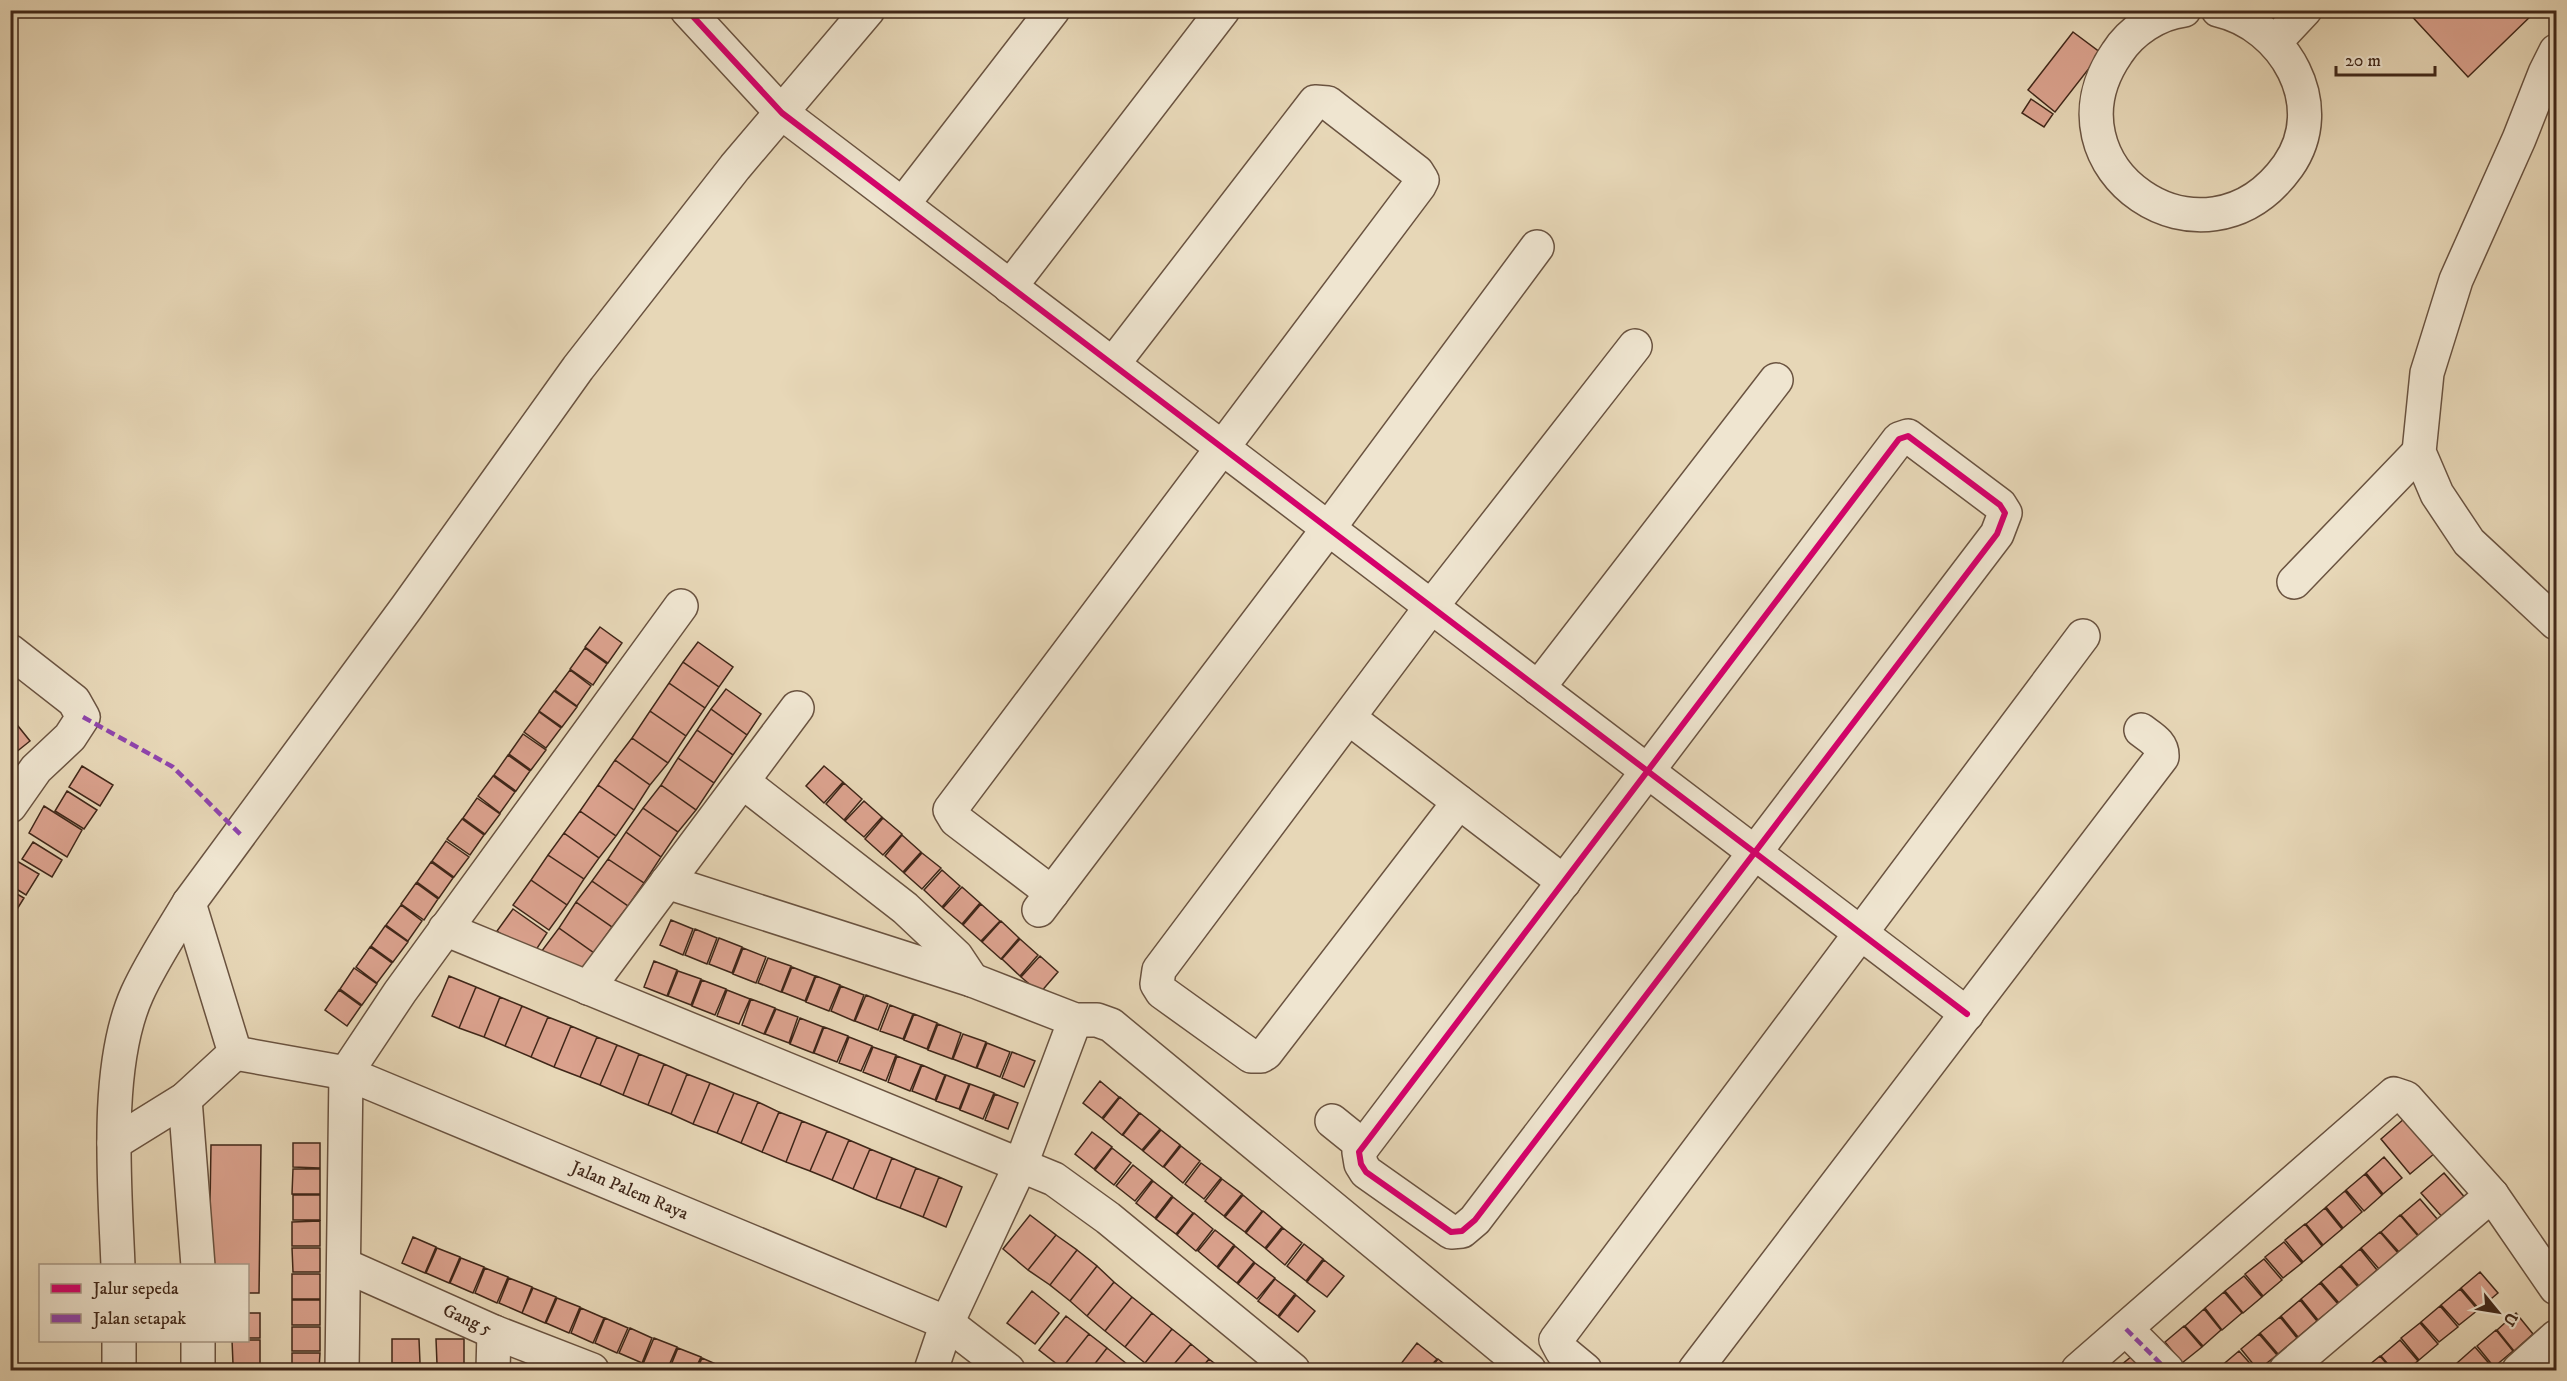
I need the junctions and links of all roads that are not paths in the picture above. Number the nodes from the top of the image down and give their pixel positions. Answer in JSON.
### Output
{"nodes":[{"id":1,"x":687,"y":10,"type":"edge"},
{"id":2,"x":868,"y":10,"type":"edge"},
{"id":3,"x":1053,"y":10,"type":"edge"},
{"id":4,"x":1223,"y":10,"type":"edge"},
{"id":5,"x":2184,"y":10,"type":"edge"},
{"id":6,"x":2218,"y":10,"type":"edge"},
{"id":7,"x":2305,"y":10,"type":"edge"},
{"id":8,"x":2276,"y":42,"type":"junction"},
{"id":9,"x":2556,"y":51,"type":"edge"},
{"id":10,"x":782,"y":113,"type":"junction"},
{"id":11,"x":903,"y":204,"type":"junction"},
{"id":12,"x":1537,"y":247,"type":"dead end"},
{"id":13,"x":1010,"y":287,"type":"junction"},
{"id":14,"x":1635,"y":346,"type":"dead end"},
{"id":15,"x":1113,"y":364,"type":"junction"},
{"id":16,"x":1776,"y":380,"type":"dead end"},
{"id":17,"x":1221,"y":447,"type":"junction"},
{"id":18,"x":2419,"y":452,"type":"junction"},
{"id":19,"x":1328,"y":529,"type":"junction"},
{"id":20,"x":2294,"y":582,"type":"dead end"},
{"id":21,"x":681,"y":606,"type":"dead end"},
{"id":22,"x":1431,"y":607,"type":"junction"},
{"id":23,"x":2556,"y":623,"type":"edge"},
{"id":24,"x":2083,"y":636,"type":"dead end"},
{"id":25,"x":10,"y":651,"type":"edge"},
{"id":26,"x":1538,"y":688,"type":"junction"},
{"id":27,"x":797,"y":708,"type":"dead end"},
{"id":28,"x":1349,"y":718,"type":"junction"},
{"id":29,"x":2140,"y":730,"type":"dead end"},
{"id":30,"x":1648,"y":771,"type":"junction"},
{"id":31,"x":743,"y":782,"type":"junction"},
{"id":32,"x":1460,"y":802,"type":"junction"},
{"id":33,"x":10,"y":806,"type":"edge"},
{"id":34,"x":1755,"y":853,"type":"junction"},
{"id":35,"x":667,"y":882,"type":"junction"},
{"id":36,"x":1564,"y":882,"type":"junction"},
{"id":37,"x":189,"y":903,"type":"junction"},
{"id":38,"x":445,"y":929,"type":"junction"},
{"id":39,"x":1860,"y":933,"type":"junction"},
{"id":40,"x":972,"y":980,"type":"junction"},
{"id":41,"x":588,"y":988,"type":"junction"},
{"id":42,"x":1967,"y":1014,"type":"junction"},
{"id":43,"x":1075,"y":1020,"type":"junction"},
{"id":44,"x":235,"y":1053,"type":"junction"},
{"id":45,"x":346,"y":1073,"type":"junction"},
{"id":46,"x":185,"y":1099,"type":"junction"},
{"id":47,"x":1332,"y":1121,"type":"dead end"},
{"id":48,"x":114,"y":1143,"type":"junction"},
{"id":49,"x":1363,"y":1146,"type":"junction"},
{"id":50,"x":1021,"y":1164,"type":"junction"},
{"id":51,"x":2492,"y":1195,"type":"junction"},
{"id":52,"x":118,"y":1264,"type":"edge"},
{"id":53,"x":198,"y":1264,"type":"edge"},
{"id":54,"x":344,"y":1265,"type":"junction"},
{"id":55,"x":2556,"y":1288,"type":"edge"},
{"id":56,"x":947,"y":1323,"type":"junction"},
{"id":57,"x":2126,"y":1329,"type":"junction"},
{"id":58,"x":494,"y":1332,"type":"junction"},
{"id":59,"x":2556,"y":1337,"type":"edge"},
{"id":60,"x":119,"y":1342,"type":"edge"},
{"id":61,"x":198,"y":1342,"type":"edge"},
{"id":62,"x":119,"y":1371,"type":"edge"},
{"id":63,"x":198,"y":1371,"type":"edge"},
{"id":64,"x":342,"y":1371,"type":"edge"},
{"id":65,"x":493,"y":1371,"type":"edge"},
{"id":66,"x":592,"y":1371,"type":"edge"},
{"id":67,"x":931,"y":1371,"type":"edge"},
{"id":68,"x":1008,"y":1371,"type":"edge"},
{"id":69,"x":1293,"y":1371,"type":"edge"},
{"id":70,"x":1528,"y":1371,"type":"edge"},
{"id":71,"x":1585,"y":1371,"type":"edge"},
{"id":72,"x":1695,"y":1371,"type":"edge"},
{"id":73,"x":2078,"y":1371,"type":"edge"},
{"id":74,"x":2167,"y":1371,"type":"edge"},
{"id":75,"x":2286,"y":1371,"type":"edge"},
{"id":76,"x":2519,"y":1371,"type":"edge"}],
"edges":[{"from":1,"to":10,"type":"street"},
{"from":2,"to":10,"type":"street"},
{"from":3,"to":11,"type":"street"},
{"from":4,"to":13,"type":"street"},
{"from":5,"to":8,"type":"street"},
{"from":6,"to":8,"type":"street"},
{"from":7,"to":8,"type":"street"},
{"from":9,"to":18,"type":"street"},
{"from":10,"to":11,"type":"street"},
{"from":10,"to":37,"type":"street"},
{"from":11,"to":13,"type":"street"},
{"from":12,"to":19,"type":"street"},
{"from":13,"to":15,"type":"street"},
{"from":14,"to":22,"type":"street"},
{"from":15,"to":17,"type":"street"},
{"from":15,"to":17,"type":"street"},
{"from":16,"to":26,"type":"street"},
{"from":17,"to":19,"type":"street"},
{"from":17,"to":19,"type":"street"},
{"from":18,"to":20,"type":"street"},
{"from":18,"to":23,"type":"street"},
{"from":19,"to":22,"type":"street"},
{"from":21,"to":38,"type":"street"},
{"from":22,"to":26,"type":"street"},
{"from":22,"to":28,"type":"street"},
{"from":24,"to":39,"type":"street"},
{"from":25,"to":33,"type":"street"},
{"from":26,"to":30,"type":"street"},
{"from":27,"to":31,"type":"street"},
{"from":28,"to":32,"type":"street"},
{"from":28,"to":32,"type":"street"},
{"from":29,"to":42,"type":"street"},
{"from":30,"to":34,"type":"street"},
{"from":30,"to":34,"type":"street"},
{"from":30,"to":36,"type":"street"},
{"from":31,"to":35,"type":"street"},
{"from":31,"to":40,"type":"street"},
{"from":32,"to":36,"type":"street"},
{"from":34,"to":39,"type":"street"},
{"from":34,"to":49,"type":"street"},
{"from":35,"to":40,"type":"street"},
{"from":35,"to":41,"type":"street"},
{"from":36,"to":49,"type":"street"},
{"from":37,"to":44,"type":"street"},
{"from":37,"to":48,"type":"street"},
{"from":38,"to":41,"type":"street"},
{"from":38,"to":45,"type":"street"},
{"from":39,"to":42,"type":"street"},
{"from":39,"to":71,"type":"street"},
{"from":40,"to":43,"type":"street"},
{"from":41,"to":50,"type":"street"},
{"from":42,"to":72,"type":"street"},
{"from":43,"to":50,"type":"street"},
{"from":43,"to":70,"type":"street"},
{"from":44,"to":45,"type":"street","name":"Jalan Palem Raya"},
{"from":44,"to":46,"type":"street"},
{"from":45,"to":54,"type":"street"},
{"from":45,"to":56,"type":"street","name":"Jalan Palem Raya"},
{"from":46,"to":48,"type":"street"},
{"from":46,"to":53,"type":"street"},
{"from":47,"to":49,"type":"street"},
{"from":48,"to":52,"type":"street"},
{"from":50,"to":56,"type":"street"},
{"from":50,"to":69,"type":"street"},
{"from":51,"to":55,"type":"street"},
{"from":51,"to":57,"type":"street"},
{"from":51,"to":75,"type":"street"},
{"from":54,"to":58,"type":"street","name":"Gang 5"},
{"from":54,"to":64,"type":"street"},
{"from":56,"to":67,"type":"street"},
{"from":56,"to":68,"type":"street","name":"Jalan Palem Raya"},
{"from":57,"to":73,"type":"street"},
{"from":57,"to":74,"type":"street"},
{"from":58,"to":65,"type":"street"},
{"from":58,"to":66,"type":"street","name":"Gang 5"},
{"from":59,"to":76,"type":"street"},
{"from":60,"to":62,"type":"street"},
{"from":61,"to":63,"type":"street"}]}
